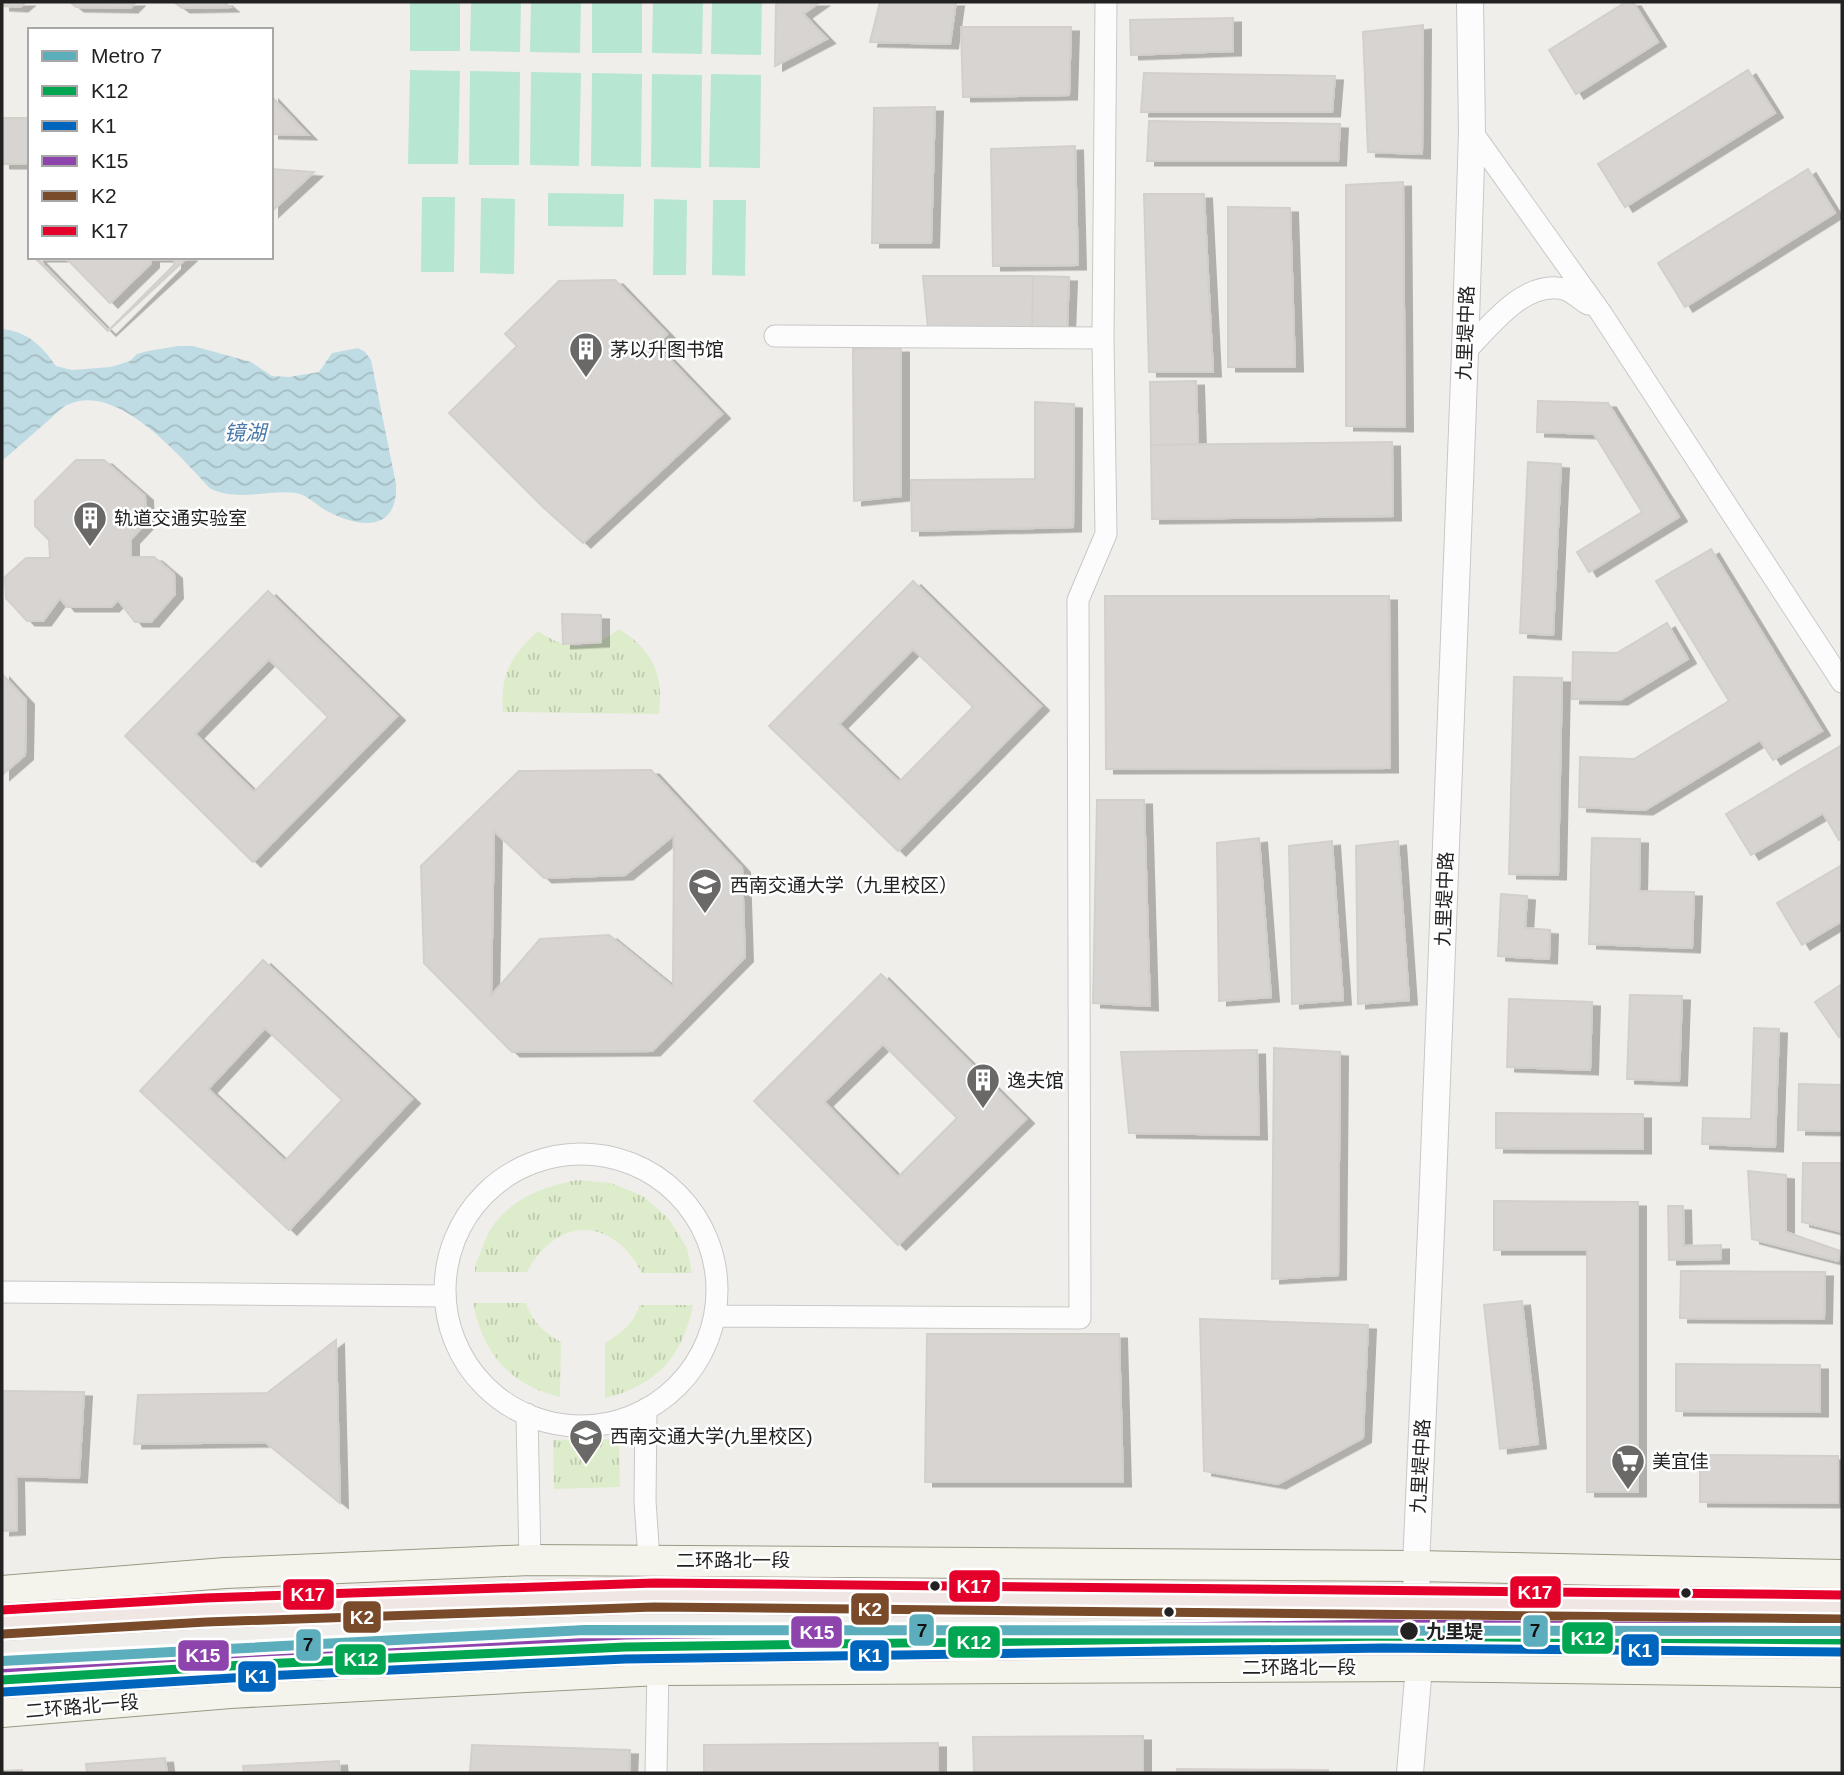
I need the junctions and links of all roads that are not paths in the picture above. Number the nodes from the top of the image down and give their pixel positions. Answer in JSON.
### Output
{"nodes":[{"id":1,"x":1106,"y":2,"type":"edge"},
{"id":2,"x":1470,"y":2,"type":"edge"},
{"id":3,"x":1472,"y":132,"type":"junction"},
{"id":4,"x":1601,"y":313,"type":"junction"},
{"id":5,"x":775,"y":336,"type":"dead end"},
{"id":6,"x":1103,"y":338,"type":"junction"},
{"id":7,"x":1465,"y":352,"type":"junction"},
{"id":8,"x":1842,"y":682,"type":"edge"},
{"id":9,"x":2,"y":1292,"type":"edge"},
{"id":10,"x":445,"y":1296,"type":"junction"},
{"id":11,"x":715,"y":1316,"type":"junction"},
{"id":12,"x":646,"y":1409,"type":"junction"},
{"id":13,"x":527,"y":1414,"type":"junction"},
{"id":14,"x":649,"y":1559,"type":"junction"},
{"id":15,"x":530,"y":1560,"type":"junction"},
{"id":16,"x":1416,"y":1566,"type":"junction"},
{"id":17,"x":1842,"y":1575,"type":"edge"},
{"id":18,"x":2,"y":1591,"type":"edge"},
{"id":19,"x":1842,"y":1606,"type":"edge"},
{"id":20,"x":2,"y":1622,"type":"edge"},
{"id":21,"x":1842,"y":1640,"type":"edge"},
{"id":22,"x":1419,"y":1666,"type":"junction"},
{"id":23,"x":658,"y":1670,"type":"junction"},
{"id":24,"x":1842,"y":1672,"type":"edge"},
{"id":25,"x":2,"y":1680,"type":"edge"},
{"id":26,"x":2,"y":1712,"type":"edge"},
{"id":27,"x":656,"y":1773,"type":"edge"},
{"id":28,"x":1410,"y":1773,"type":"edge"}],
"edges":[{"from":1,"to":6,"type":"street"},
{"from":2,"to":3,"type":"street","name":"九里堤中路"},
{"from":3,"to":4,"type":"street"},
{"from":3,"to":7,"type":"street","name":"九里堤中路"},
{"from":4,"to":7,"type":"street"},
{"from":4,"to":8,"type":"street"},
{"from":5,"to":6,"type":"street"},
{"from":6,"to":11,"type":"street"},
{"from":7,"to":16,"type":"street","name":"九里堤中路"},
{"from":9,"to":10,"type":"street"},
{"from":10,"to":11,"type":"street"},
{"from":10,"to":13,"type":"street"},
{"from":11,"to":12,"type":"street"},
{"from":12,"to":13,"type":"street"},
{"from":12,"to":14,"type":"street"},
{"from":13,"to":15,"type":"street"},
{"from":14,"to":15,"type":"main road","name":"二环路北一段"},
{"from":14,"to":16,"type":"main road","name":"二环路北一段"},
{"from":15,"to":18,"type":"main road","name":"二环路北一段"},
{"from":16,"to":17,"type":"main road","name":"二环路北一段"},
{"from":16,"to":22,"type":"street","name":"九里堤中路"},
{"from":19,"to":20,"type":"highway","bridge":true},
{"from":21,"to":25,"type":"highway","bridge":true},
{"from":22,"to":23,"type":"main road","name":"二环路北一段"},
{"from":22,"to":24,"type":"main road","name":"二环路北一段"},
{"from":22,"to":28,"type":"street","name":"九里堤中路"},
{"from":23,"to":26,"type":"main road","name":"二环路北一段"},
{"from":23,"to":27,"type":"street"}]}
